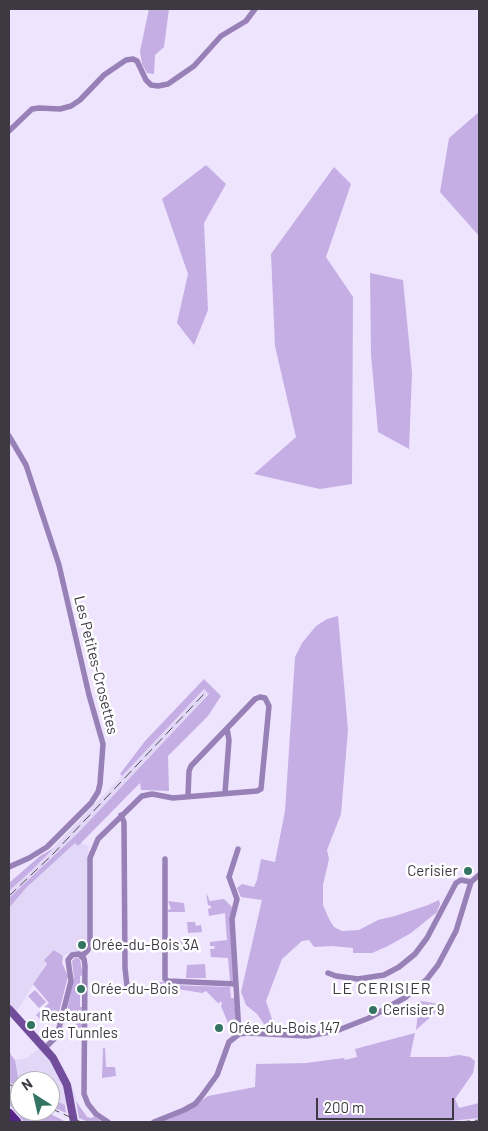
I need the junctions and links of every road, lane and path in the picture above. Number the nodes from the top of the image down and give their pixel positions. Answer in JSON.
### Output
{"nodes":[{"id":1,"x":255,"y":9,"type":"edge"},
{"id":2,"x":9,"y":130,"type":"edge"},
{"id":3,"x":9,"y":436,"type":"edge"},
{"id":4,"x":227,"y":729,"type":"junction"},
{"id":5,"x":225,"y":793,"type":"junction"},
{"id":6,"x":188,"y":796,"type":"junction"},
{"id":7,"x":121,"y":815,"type":"junction"},
{"id":8,"x":238,"y":849,"type":"dead end"},
{"id":9,"x":165,"y":859,"type":"dead end"},
{"id":10,"x":9,"y":867,"type":"edge"},
{"id":11,"x":479,"y":875,"type":"edge"},
{"id":12,"x":471,"y":882,"type":"junction"},
{"id":13,"x":82,"y":956,"type":"junction"},
{"id":14,"x":328,"y":973,"type":"dead end"},
{"id":15,"x":236,"y":984,"type":"junction"},
{"id":16,"x":127,"y":986,"type":"dead end"},
{"id":17,"x":9,"y":1009,"type":"edge"},
{"id":18,"x":239,"y":1034,"type":"junction"},
{"id":19,"x":44,"y":1048,"type":"junction"},
{"id":20,"x":9,"y":1113,"type":"edge"},
{"id":21,"x":17,"y":1122,"type":"edge"},
{"id":22,"x":74,"y":1122,"type":"edge"},
{"id":23,"x":108,"y":1122,"type":"edge"},
{"id":24,"x":154,"y":1122,"type":"edge"}],
"edges":[{"from":1,"to":2,"type":"street"},
{"from":3,"to":10,"type":"street","name":"Les Petites-Crosettes"},
{"from":4,"to":5,"type":"street"},
{"from":4,"to":5,"type":"street"},
{"from":4,"to":6,"type":"street"},
{"from":5,"to":6,"type":"street"},
{"from":6,"to":7,"type":"street"},
{"from":7,"to":13,"type":"street"},
{"from":7,"to":16,"type":"street"},
{"from":8,"to":15,"type":"street"},
{"from":9,"to":15,"type":"street"},
{"from":11,"to":12,"type":"street"},
{"from":12,"to":14,"type":"street"},
{"from":12,"to":18,"type":"street"},
{"from":13,"to":19,"type":"street"},
{"from":13,"to":23,"type":"street"},
{"from":15,"to":18,"type":"street"},
{"from":17,"to":19,"type":"main road"},
{"from":18,"to":24,"type":"street"},
{"from":19,"to":22,"type":"main road"},
{"from":20,"to":21,"type":"main road"}]}
